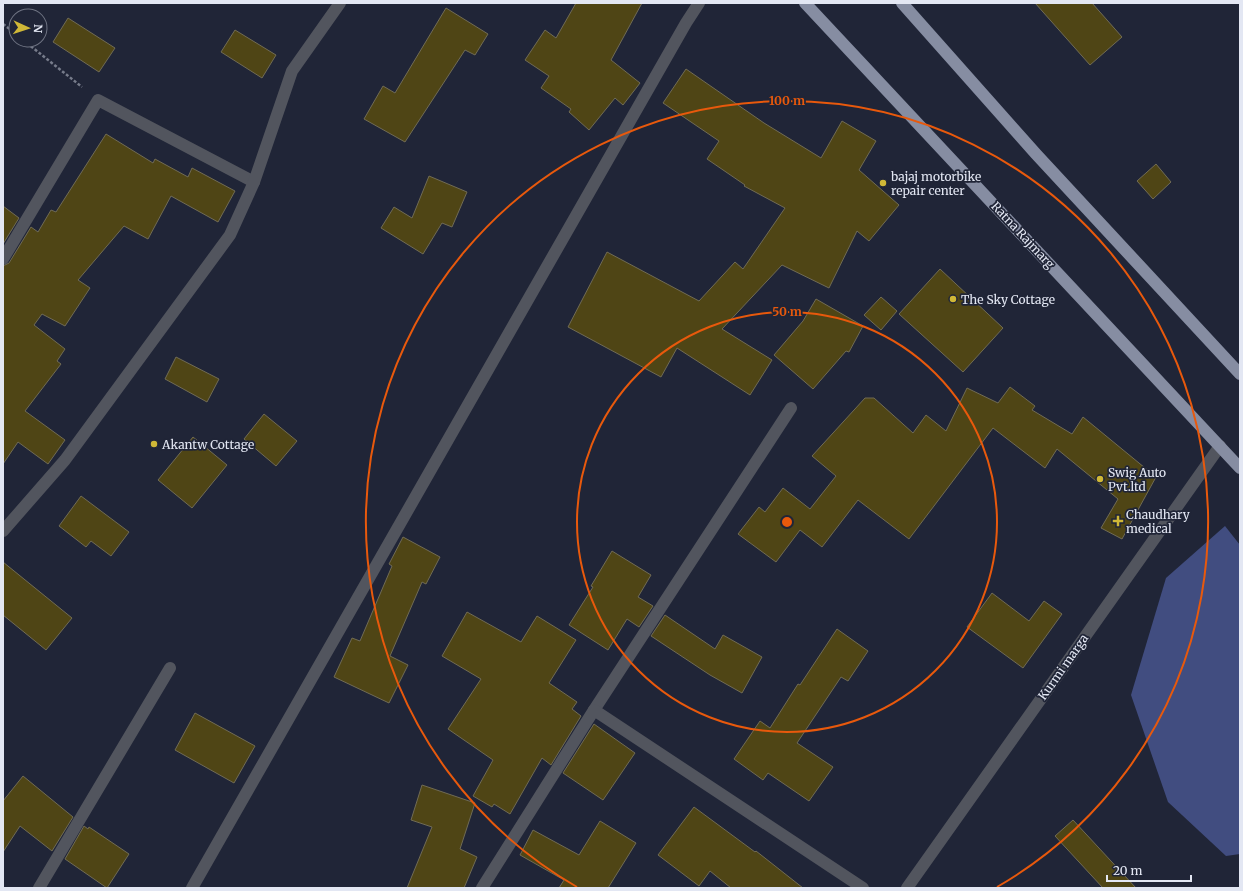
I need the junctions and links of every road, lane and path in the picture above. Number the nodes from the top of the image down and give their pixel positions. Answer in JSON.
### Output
{"nodes":[{"id":1,"x":340,"y":3,"type":"edge"},
{"id":2,"x":699,"y":3,"type":"edge"},
{"id":3,"x":805,"y":3,"type":"edge"},
{"id":4,"x":902,"y":3,"type":"edge"},
{"id":5,"x":33,"y":48,"type":"edge"},
{"id":6,"x":98,"y":100,"type":"junction"},
{"id":7,"x":254,"y":182,"type":"junction"},
{"id":8,"x":3,"y":260,"type":"edge"},
{"id":9,"x":1240,"y":374,"type":"edge"},
{"id":10,"x":791,"y":408,"type":"dead end"},
{"id":11,"x":1220,"y":446,"type":"junction"},
{"id":12,"x":1240,"y":468,"type":"edge"},
{"id":13,"x":3,"y":531,"type":"edge"},
{"id":14,"x":170,"y":668,"type":"dead end"},
{"id":15,"x":594,"y":710,"type":"junction"},
{"id":16,"x":39,"y":888,"type":"edge"},
{"id":17,"x":192,"y":888,"type":"edge"},
{"id":18,"x":482,"y":888,"type":"edge"},
{"id":19,"x":863,"y":888,"type":"edge"},
{"id":20,"x":907,"y":888,"type":"edge"}],
"edges":[{"from":1,"to":7,"type":"street"},
{"from":2,"to":17,"type":"street"},
{"from":3,"to":11,"type":"highway","name":"Ratna Rajmarg"},
{"from":4,"to":9,"type":"highway"},
{"from":5,"to":6,"type":"path"},
{"from":6,"to":7,"type":"street"},
{"from":6,"to":8,"type":"street"},
{"from":7,"to":13,"type":"street"},
{"from":10,"to":15,"type":"street"},
{"from":11,"to":12,"type":"highway","name":"Ratna Rajmarg"},
{"from":11,"to":20,"type":"street","name":"Kurmi marga"},
{"from":14,"to":16,"type":"street"},
{"from":15,"to":18,"type":"street"},
{"from":15,"to":19,"type":"street"}]}
